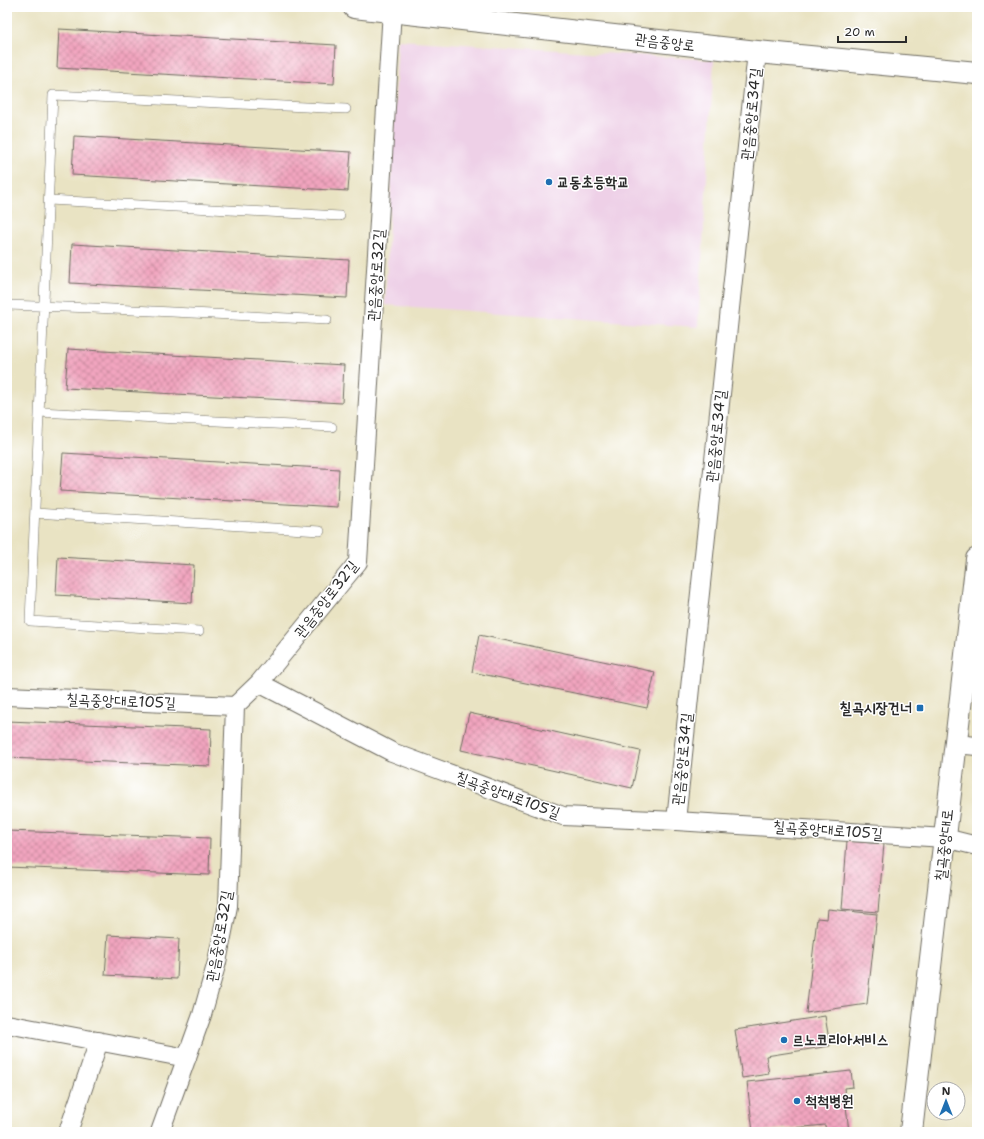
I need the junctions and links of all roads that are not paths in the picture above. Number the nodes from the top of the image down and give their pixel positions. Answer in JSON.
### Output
{"nodes":[{"id":1,"x":354,"y":7,"type":"edge"},
{"id":2,"x":392,"y":10,"type":"junction"},
{"id":3,"x":481,"y":13,"type":"edge"},
{"id":4,"x":757,"y":52,"type":"junction"},
{"id":5,"x":977,"y":73,"type":"edge"},
{"id":6,"x":346,"y":109,"type":"dead end"},
{"id":7,"x":48,"y":200,"type":"junction"},
{"id":8,"x":340,"y":216,"type":"dead end"},
{"id":9,"x":7,"y":305,"type":"edge"},
{"id":10,"x":44,"y":306,"type":"junction"},
{"id":11,"x":327,"y":320,"type":"dead end"},
{"id":12,"x":39,"y":412,"type":"junction"},
{"id":13,"x":332,"y":427,"type":"dead end"},
{"id":14,"x":35,"y":513,"type":"junction"},
{"id":15,"x":320,"y":531,"type":"dead end"},
{"id":16,"x":977,"y":559,"type":"edge"},
{"id":17,"x":199,"y":631,"type":"dead end"},
{"id":18,"x":259,"y":683,"type":"junction"},
{"id":19,"x":7,"y":696,"type":"edge"},
{"id":20,"x":235,"y":706,"type":"junction"},
{"id":21,"x":955,"y":744,"type":"junction"},
{"id":22,"x":977,"y":746,"type":"edge"},
{"id":23,"x":676,"y":821,"type":"junction"},
{"id":24,"x":945,"y":838,"type":"junction"},
{"id":25,"x":977,"y":846,"type":"edge"},
{"id":26,"x":7,"y":1024,"type":"edge"},
{"id":27,"x":99,"y":1042,"type":"junction"},
{"id":28,"x":187,"y":1058,"type":"junction"},
{"id":29,"x":68,"y":1132,"type":"edge"},
{"id":30,"x":160,"y":1132,"type":"edge"},
{"id":31,"x":911,"y":1132,"type":"edge"}],
"edges":[{"from":1,"to":2,"type":"main road","name":"관음중앙로"},
{"from":2,"to":3,"type":"main road","name":"관음중앙로"},
{"from":2,"to":18,"type":"street","name":"관음중앙로32길"},
{"from":3,"to":4,"type":"main road","name":"관음중앙로"},
{"from":4,"to":5,"type":"main road","name":"관음중앙로"},
{"from":4,"to":23,"type":"street","name":"관음중앙로34길"},
{"from":6,"to":7,"type":"lane"},
{"from":7,"to":8,"type":"lane"},
{"from":7,"to":10,"type":"lane"},
{"from":9,"to":10,"type":"lane"},
{"from":10,"to":11,"type":"lane"},
{"from":10,"to":12,"type":"lane"},
{"from":12,"to":13,"type":"lane"},
{"from":12,"to":14,"type":"lane"},
{"from":14,"to":15,"type":"lane"},
{"from":14,"to":17,"type":"lane"},
{"from":16,"to":21,"type":"main road","name":"칠곡중앙대로"},
{"from":18,"to":20,"type":"street","name":"관음중앙로32길"},
{"from":18,"to":23,"type":"street","name":"칠곡중앙대로105길"},
{"from":19,"to":20,"type":"street","name":"칠곡중앙대로105길"},
{"from":20,"to":28,"type":"street","name":"관음중앙로32길"},
{"from":21,"to":22,"type":"street"},
{"from":21,"to":24,"type":"main road","name":"칠곡중앙대로"},
{"from":23,"to":24,"type":"street","name":"칠곡중앙대로105길"},
{"from":24,"to":25,"type":"street","name":"칠곡중앙대로105길"},
{"from":24,"to":31,"type":"main road","name":"칠곡중앙대로"},
{"from":26,"to":27,"type":"street"},
{"from":27,"to":28,"type":"street"},
{"from":27,"to":29,"type":"street"},
{"from":28,"to":30,"type":"street","name":"관음중앙로32길"}]}
